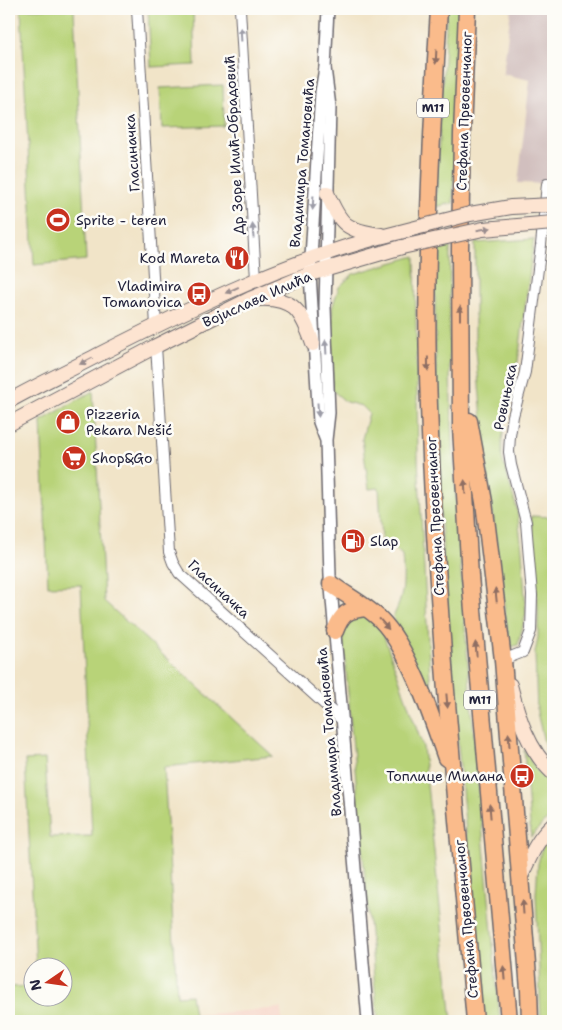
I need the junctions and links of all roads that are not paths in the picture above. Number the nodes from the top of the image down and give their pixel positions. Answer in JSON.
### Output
{"nodes":[{"id":1,"x":137,"y":9,"type":"edge"},
{"id":2,"x":240,"y":9,"type":"edge"},
{"id":3,"x":328,"y":9,"type":"edge"},
{"id":4,"x":439,"y":9,"type":"edge"},
{"id":5,"x":467,"y":9,"type":"edge"},
{"id":6,"x":325,"y":68,"type":"junction"},
{"id":7,"x":547,"y":184,"type":"dead end"},
{"id":8,"x":327,"y":193,"type":"junction"},
{"id":9,"x":553,"y":205,"type":"edge"},
{"id":10,"x":553,"y":223,"type":"edge"},
{"id":11,"x":384,"y":236,"type":"junction"},
{"id":12,"x":326,"y":254,"type":"junction"},
{"id":13,"x":310,"y":260,"type":"junction"},
{"id":14,"x":326,"y":269,"type":"junction"},
{"id":15,"x":310,"y":274,"type":"junction"},
{"id":16,"x":256,"y":279,"type":"junction"},
{"id":17,"x":250,"y":300,"type":"junction"},
{"id":18,"x":156,"y":326,"type":"junction"},
{"id":19,"x":313,"y":344,"type":"junction"},
{"id":20,"x":156,"y":346,"type":"junction"},
{"id":21,"x":461,"y":379,"type":"junction"},
{"id":22,"x":9,"y":400,"type":"edge"},
{"id":23,"x":9,"y":424,"type":"edge"},
{"id":24,"x":326,"y":440,"type":"junction"},
{"id":25,"x":331,"y":584,"type":"junction"},
{"id":26,"x":366,"y":608,"type":"junction"},
{"id":27,"x":335,"y":631,"type":"junction"},
{"id":28,"x":503,"y":660,"type":"junction"},
{"id":29,"x":343,"y":721,"type":"junction"},
{"id":30,"x":553,"y":772,"type":"edge"},
{"id":31,"x":454,"y":782,"type":"junction"},
{"id":32,"x":553,"y":825,"type":"edge"},
{"id":33,"x":521,"y":876,"type":"junction"},
{"id":34,"x":368,"y":1021,"type":"edge"},
{"id":35,"x":475,"y":1021,"type":"edge"},
{"id":36,"x":509,"y":1021,"type":"edge"},
{"id":37,"x":530,"y":1021,"type":"edge"}],
"edges":[{"from":1,"to":18,"type":"street","name":"Гласиначка"},
{"from":16,"to":2,"type":"street","name":"Др Зоре Илић-Обрадовић","one_way":true},
{"from":3,"to":6,"type":"street","name":"Владимира Томановића"},
{"from":4,"to":31,"type":"highway","name":"Стефана Првовенчаног","number":"M11","one_way":true},
{"from":21,"to":5,"type":"highway","name":"Стефана Првовенчаног","number":"M11","one_way":true},
{"from":6,"to":8,"type":"street","name":"Владимира Томановића"},
{"from":6,"to":13,"type":"street","name":"Владимира Томановића","one_way":true},
{"from":7,"to":28,"type":"street","name":"Ровињска"},
{"from":8,"to":11,"type":"main road"},
{"from":8,"to":12,"type":"street","name":"Владимира Томановића"},
{"from":9,"to":11,"type":"main road","name":"Војислава Илића","bridge":true},
{"from":14,"to":10,"type":"main road","name":"Војислава Илића","one_way":true,"bridge":true},
{"from":11,"to":12,"type":"main road","name":"Војислава Илића"},
{"from":12,"to":13,"type":"main road","name":"Војислава Илића"},
{"from":12,"to":14,"type":"street","name":"Владимира Томановића"},
{"from":13,"to":15,"type":"street","name":"Владимира Томановића"},
{"from":13,"to":16,"type":"main road","name":"Војислава Илића"},
{"from":14,"to":15,"type":"main road","name":"Војислава Илића"},
{"from":24,"to":14,"type":"street","name":"Владимира Томановића","one_way":true},
{"from":15,"to":17,"type":"main road","name":"Војислава Илића"},
{"from":15,"to":19,"type":"street","name":"Владимира Томановића"},
{"from":16,"to":18,"type":"main road","name":"Војислава Илића","one_way":true},
{"from":17,"to":19,"type":"main road"},
{"from":17,"to":20,"type":"main road","name":"Војислава Илића"},
{"from":18,"to":22,"type":"main road","name":"Војислава Илића","one_way":true},
{"from":19,"to":24,"type":"street","name":"Владимира Томановића","one_way":true},
{"from":20,"to":23,"type":"main road","name":"Војислава Илића"},
{"from":20,"to":29,"type":"street","name":"Гласиначка"},
{"from":28,"to":21,"type":"highway","one_way":true},
{"from":36,"to":21,"type":"highway","name":"Стефана Првовенчаног","number":"M11","one_way":true},
{"from":24,"to":25,"type":"street","name":"Владимира Томановића"},
{"from":25,"to":26,"type":"highway"},
{"from":25,"to":27,"type":"street","name":"Владимира Томановића"},
{"from":26,"to":27,"type":"highway"},
{"from":26,"to":31,"type":"highway","one_way":true},
{"from":27,"to":29,"type":"street","name":"Владимира Томановића"},
{"from":28,"to":30,"type":"main road"},
{"from":33,"to":28,"type":"highway","one_way":true},
{"from":29,"to":34,"type":"street","name":"Владимира Томановића"},
{"from":31,"to":35,"type":"highway","name":"Стефана Првовенчаног","number":"M11"},
{"from":32,"to":33,"type":"main road"},
{"from":37,"to":33,"type":"highway","one_way":true}]}
